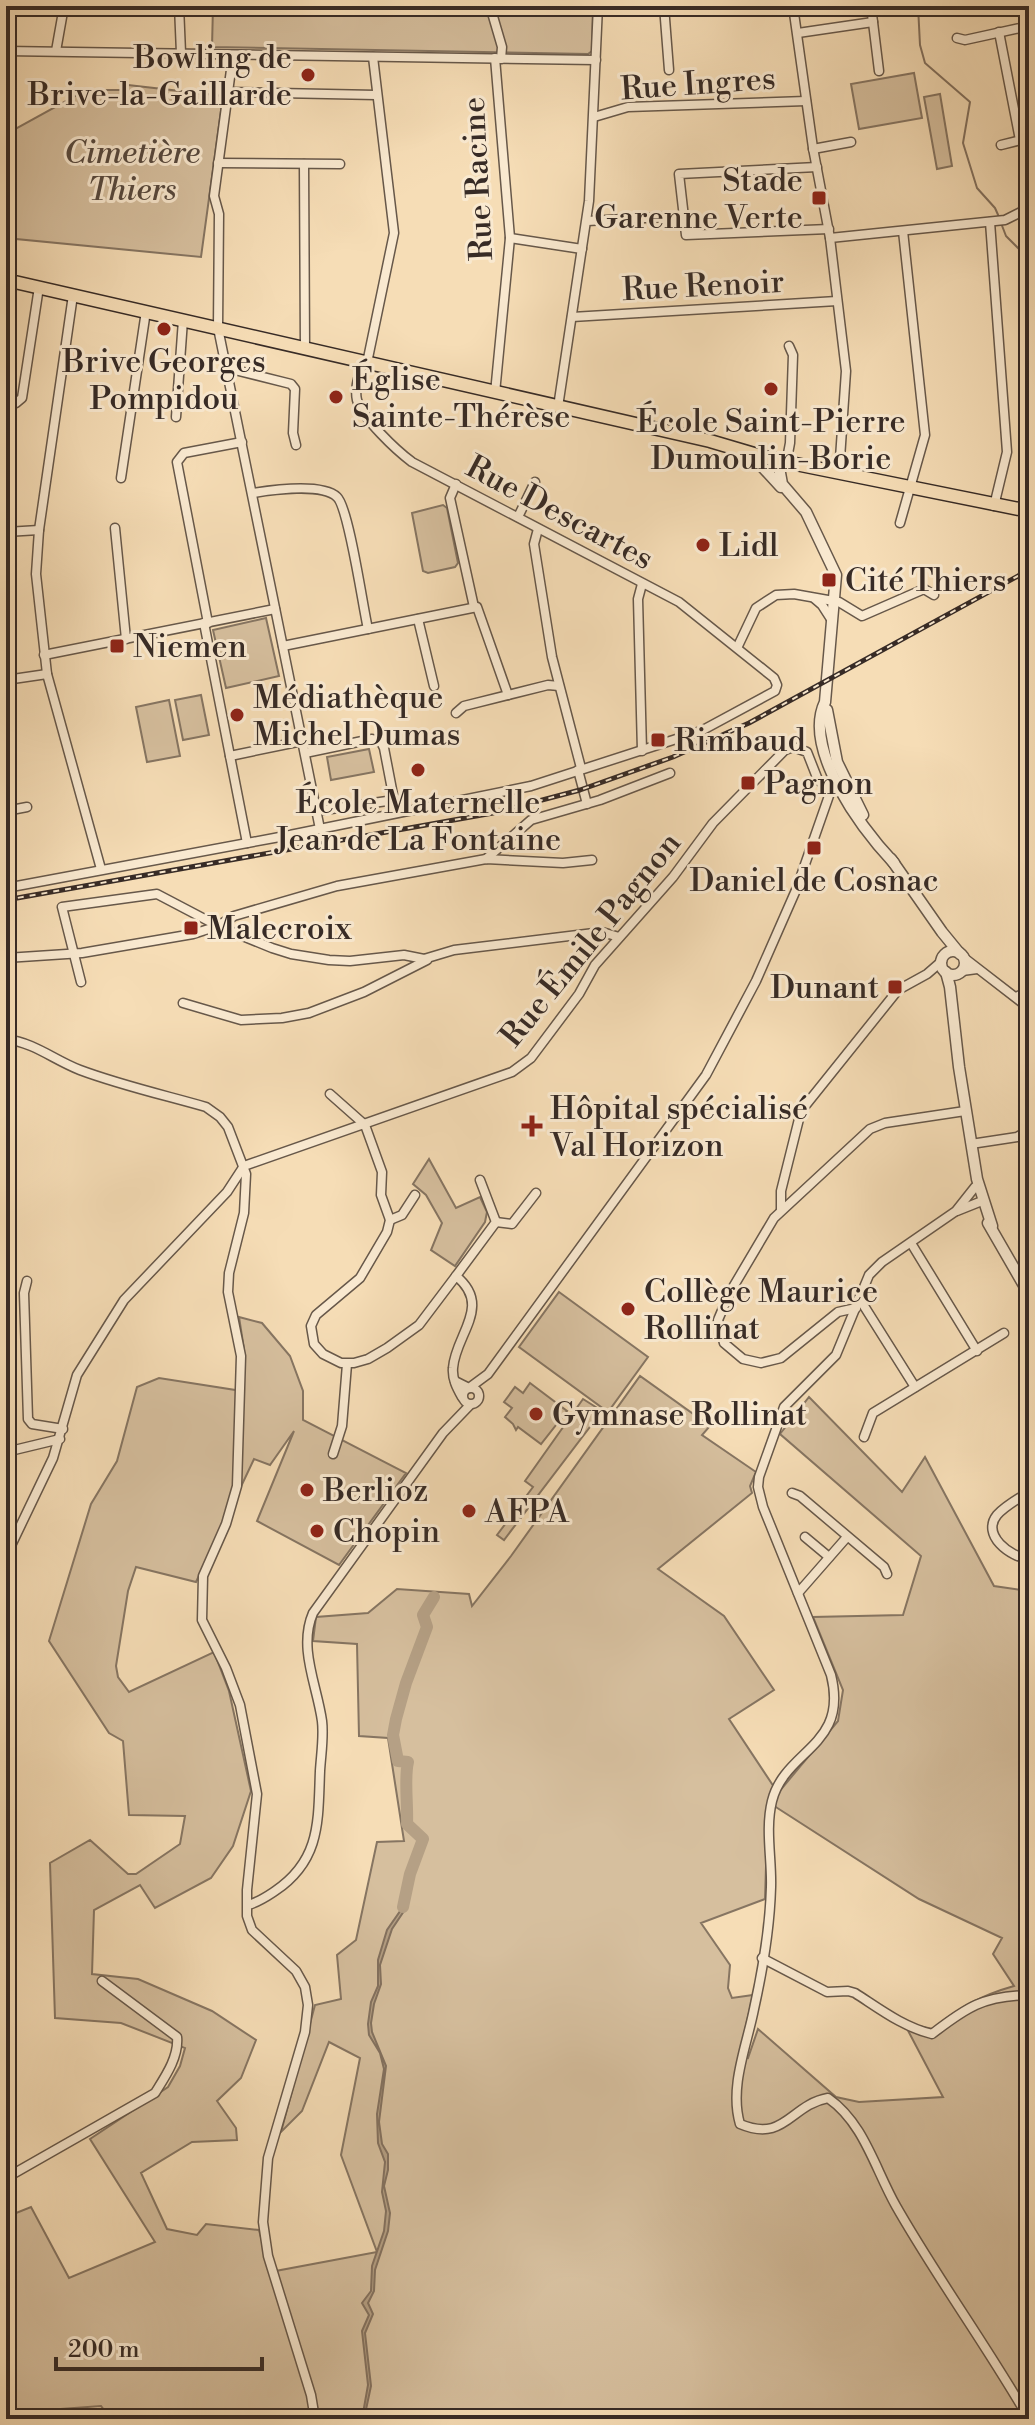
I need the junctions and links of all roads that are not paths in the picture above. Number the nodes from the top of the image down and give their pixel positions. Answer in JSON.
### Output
{"nodes":[{"id":1,"x":64,"y":6,"type":"edge"},
{"id":2,"x":179,"y":6,"type":"edge"},
{"id":3,"x":490,"y":6,"type":"edge"},
{"id":4,"x":598,"y":6,"type":"edge"},
{"id":5,"x":664,"y":6,"type":"edge"},
{"id":6,"x":793,"y":6,"type":"edge"},
{"id":7,"x":871,"y":6,"type":"edge"},
{"id":8,"x":873,"y":22,"type":"junction"},
{"id":9,"x":1029,"y":26,"type":"edge"},
{"id":10,"x":999,"y":32,"type":"junction"},
{"id":11,"x":798,"y":33,"type":"junction"},
{"id":12,"x":957,"y":38,"type":"dead end"},
{"id":13,"x":6,"y":51,"type":"edge"},
{"id":14,"x":56,"y":51,"type":"junction"},
{"id":15,"x":181,"y":53,"type":"junction"},
{"id":16,"x":233,"y":55,"type":"junction"},
{"id":17,"x":373,"y":57,"type":"junction"},
{"id":18,"x":498,"y":58,"type":"junction"},
{"id":19,"x":596,"y":60,"type":"junction"},
{"id":20,"x":669,"y":70,"type":"dead end"},
{"id":21,"x":879,"y":71,"type":"dead end"},
{"id":22,"x":228,"y":92,"type":"junction"},
{"id":23,"x":376,"y":95,"type":"junction"},
{"id":24,"x":806,"y":101,"type":"junction"},
{"id":25,"x":594,"y":117,"type":"junction"},
{"id":26,"x":1024,"y":139,"type":"edge"},
{"id":27,"x":851,"y":142,"type":"dead end"},
{"id":28,"x":1001,"y":145,"type":"dead end"},
{"id":29,"x":813,"y":149,"type":"junction"},
{"id":30,"x":218,"y":163,"type":"junction"},
{"id":31,"x":304,"y":164,"type":"junction"},
{"id":32,"x":340,"y":164,"type":"dead end"},
{"id":33,"x":817,"y":167,"type":"junction"},
{"id":34,"x":1029,"y":208,"type":"edge"},
{"id":35,"x":684,"y":216,"type":"junction"},
{"id":36,"x":587,"y":221,"type":"junction"},
{"id":37,"x":997,"y":221,"type":"junction"},
{"id":38,"x":903,"y":231,"type":"junction"},
{"id":39,"x":830,"y":234,"type":"junction"},
{"id":40,"x":510,"y":238,"type":"junction"},
{"id":41,"x":582,"y":249,"type":"junction"},
{"id":42,"x":6,"y":280,"type":"edge"},
{"id":43,"x":39,"y":287,"type":"junction"},
{"id":44,"x":73,"y":295,"type":"junction"},
{"id":45,"x":837,"y":301,"type":"junction"},
{"id":46,"x":146,"y":311,"type":"junction"},
{"id":47,"x":572,"y":317,"type":"junction"},
{"id":48,"x":183,"y":320,"type":"junction"},
{"id":49,"x":218,"y":328,"type":"junction"},
{"id":50,"x":235,"y":332,"type":"junction"},
{"id":51,"x":789,"y":346,"type":"dead end"},
{"id":52,"x":305,"y":348,"type":"junction"},
{"id":53,"x":226,"y":355,"type":"junction"},
{"id":54,"x":365,"y":362,"type":"junction"},
{"id":55,"x":227,"y":368,"type":"junction"},
{"id":56,"x":495,"y":393,"type":"junction"},
{"id":57,"x":6,"y":402,"type":"edge"},
{"id":58,"x":558,"y":407,"type":"junction"},
{"id":59,"x":176,"y":417,"type":"dead end"},
{"id":60,"x":238,"y":443,"type":"junction"},
{"id":61,"x":296,"y":445,"type":"dead end"},
{"id":62,"x":781,"y":461,"type":"junction"},
{"id":63,"x":840,"y":470,"type":"junction"},
{"id":64,"x":121,"y":478,"type":"dead end"},
{"id":65,"x":535,"y":482,"type":"dead end"},
{"id":66,"x":456,"y":484,"type":"junction"},
{"id":67,"x":911,"y":487,"type":"junction"},
{"id":68,"x":253,"y":493,"type":"junction"},
{"id":69,"x":795,"y":498,"type":"junction"},
{"id":70,"x":994,"y":506,"type":"junction"},
{"id":71,"x":1029,"y":515,"type":"edge"},
{"id":72,"x":518,"y":517,"type":"junction"},
{"id":73,"x":900,"y":523,"type":"dead end"},
{"id":74,"x":115,"y":528,"type":"dead end"},
{"id":75,"x":538,"y":529,"type":"junction"},
{"id":76,"x":39,"y":530,"type":"junction"},
{"id":77,"x":6,"y":532,"type":"edge"},
{"id":78,"x":642,"y":584,"type":"junction"},
{"id":79,"x":934,"y":595,"type":"dead end"},
{"id":80,"x":810,"y":597,"type":"junction"},
{"id":81,"x":834,"y":601,"type":"junction"},
{"id":82,"x":476,"y":607,"type":"junction"},
{"id":83,"x":275,"y":609,"type":"junction"},
{"id":84,"x":418,"y":619,"type":"junction"},
{"id":85,"x":831,"y":619,"type":"junction"},
{"id":86,"x":206,"y":623,"type":"junction"},
{"id":87,"x":368,"y":629,"type":"junction"},
{"id":88,"x":126,"y":639,"type":"junction"},
{"id":89,"x":283,"y":646,"type":"junction"},
{"id":90,"x":738,"y":646,"type":"junction"},
{"id":91,"x":44,"y":655,"type":"junction"},
{"id":92,"x":47,"y":674,"type":"junction"},
{"id":93,"x":6,"y":680,"type":"edge"},
{"id":94,"x":434,"y":686,"type":"dead end"},
{"id":95,"x":559,"y":686,"type":"junction"},
{"id":96,"x":508,"y":695,"type":"junction"},
{"id":97,"x":825,"y":702,"type":"junction"},
{"id":98,"x":456,"y":713,"type":"dead end"},
{"id":99,"x":302,"y":741,"type":"junction"},
{"id":100,"x":642,"y":751,"type":"junction"},
{"id":101,"x":305,"y":753,"type":"junction"},
{"id":102,"x":231,"y":759,"type":"junction"},
{"id":103,"x":580,"y":769,"type":"junction"},
{"id":104,"x":670,"y":773,"type":"dead end"},
{"id":105,"x":838,"y":781,"type":"junction"},
{"id":106,"x":587,"y":804,"type":"junction"},
{"id":107,"x":27,"y":807,"type":"dead end"},
{"id":108,"x":324,"y":810,"type":"dead end"},
{"id":109,"x":6,"y":811,"type":"edge"},
{"id":110,"x":320,"y":829,"type":"junction"},
{"id":111,"x":247,"y":843,"type":"junction"},
{"id":112,"x":486,"y":859,"type":"junction"},
{"id":113,"x":592,"y":860,"type":"dead end"},
{"id":114,"x":894,"y":863,"type":"junction"},
{"id":115,"x":101,"y":869,"type":"junction"},
{"id":116,"x":6,"y":888,"type":"edge"},
{"id":117,"x":218,"y":926,"type":"junction"},
{"id":118,"x":942,"y":932,"type":"junction"},
{"id":119,"x":593,"y":935,"type":"junction"},
{"id":120,"x":619,"y":937,"type":"junction"},
{"id":121,"x":611,"y":946,"type":"junction"},
{"id":122,"x":73,"y":954,"type":"junction"},
{"id":123,"x":961,"y":955,"type":"junction"},
{"id":124,"x":399,"y":956,"type":"junction"},
{"id":125,"x":431,"y":957,"type":"junction"},
{"id":126,"x":6,"y":958,"type":"edge"},
{"id":127,"x":944,"y":965,"type":"junction"},
{"id":128,"x":982,"y":970,"type":"junction"},
{"id":129,"x":402,"y":972,"type":"junction"},
{"id":130,"x":960,"y":972,"type":"junction"},
{"id":131,"x":81,"y":982,"type":"dead end"},
{"id":132,"x":950,"y":987,"type":"junction"},
{"id":133,"x":1029,"y":991,"type":"edge"},
{"id":134,"x":1016,"y":997,"type":"junction"},
{"id":135,"x":183,"y":1003,"type":"dead end"},
{"id":136,"x":1029,"y":1008,"type":"edge"},
{"id":137,"x":6,"y":1039,"type":"edge"},
{"id":138,"x":330,"y":1094,"type":"dead end"},
{"id":139,"x":965,"y":1111,"type":"junction"},
{"id":140,"x":365,"y":1125,"type":"junction"},
{"id":141,"x":1029,"y":1130,"type":"edge"},
{"id":142,"x":971,"y":1144,"type":"junction"},
{"id":143,"x":244,"y":1166,"type":"junction"},
{"id":144,"x":480,"y":1180,"type":"dead end"},
{"id":145,"x":976,"y":1183,"type":"junction"},
{"id":146,"x":536,"y":1193,"type":"dead end"},
{"id":147,"x":415,"y":1195,"type":"dead end"},
{"id":148,"x":979,"y":1202,"type":"junction"},
{"id":149,"x":781,"y":1210,"type":"junction"},
{"id":150,"x":956,"y":1211,"type":"junction"},
{"id":151,"x":390,"y":1220,"type":"junction"},
{"id":152,"x":496,"y":1222,"type":"junction"},
{"id":153,"x":911,"y":1243,"type":"junction"},
{"id":154,"x":456,"y":1276,"type":"junction"},
{"id":155,"x":27,"y":1281,"type":"dead end"},
{"id":156,"x":1029,"y":1294,"type":"edge"},
{"id":157,"x":859,"y":1298,"type":"junction"},
{"id":158,"x":856,"y":1308,"type":"junction"},
{"id":159,"x":1004,"y":1333,"type":"dead end"},
{"id":160,"x":977,"y":1351,"type":"junction"},
{"id":161,"x":347,"y":1364,"type":"junction"},
{"id":162,"x":488,"y":1374,"type":"junction"},
{"id":163,"x":455,"y":1381,"type":"junction"},
{"id":164,"x":915,"y":1387,"type":"junction"},
{"id":165,"x":469,"y":1388,"type":"junction"},
{"id":166,"x":479,"y":1395,"type":"junction"},
{"id":167,"x":465,"y":1400,"type":"junction"},
{"id":168,"x":63,"y":1429,"type":"junction"},
{"id":169,"x":864,"y":1437,"type":"dead end"},
{"id":170,"x":60,"y":1439,"type":"junction"},
{"id":171,"x":6,"y":1452,"type":"edge"},
{"id":172,"x":333,"y":1454,"type":"dead end"},
{"id":173,"x":1029,"y":1492,"type":"edge"},
{"id":174,"x":792,"y":1493,"type":"dead end"},
{"id":175,"x":805,"y":1537,"type":"dead end"},
{"id":176,"x":847,"y":1537,"type":"junction"},
{"id":177,"x":6,"y":1556,"type":"edge"},
{"id":178,"x":829,"y":1557,"type":"junction"},
{"id":179,"x":1029,"y":1559,"type":"edge"},
{"id":180,"x":887,"y":1574,"type":"dead end"},
{"id":181,"x":798,"y":1593,"type":"junction"},
{"id":182,"x":248,"y":1905,"type":"junction"},
{"id":183,"x":762,"y":1958,"type":"junction"},
{"id":184,"x":102,"y":1981,"type":"dead end"},
{"id":185,"x":1029,"y":1995,"type":"edge"},
{"id":186,"x":6,"y":2178,"type":"edge"},
{"id":187,"x":315,"y":2419,"type":"edge"},
{"id":188,"x":1029,"y":2419,"type":"edge"}],
"edges":[{"from":1,"to":14,"type":"street"},
{"from":2,"to":15,"type":"street"},
{"from":3,"to":18,"type":"street","name":"Rue Racine"},
{"from":4,"to":19,"type":"street"},
{"from":5,"to":20,"type":"street"},
{"from":6,"to":11,"type":"street"},
{"from":7,"to":8,"type":"street"},
{"from":8,"to":11,"type":"street"},
{"from":8,"to":21,"type":"street"},
{"from":9,"to":10,"type":"street"},
{"from":10,"to":12,"type":"street"},
{"from":10,"to":26,"type":"street"},
{"from":11,"to":24,"type":"street"},
{"from":13,"to":14,"type":"street"},
{"from":14,"to":15,"type":"street"},
{"from":15,"to":16,"type":"street"},
{"from":16,"to":17,"type":"street"},
{"from":16,"to":22,"type":"street"},
{"from":17,"to":18,"type":"street"},
{"from":17,"to":23,"type":"street","name":"Rue Descartes"},
{"from":18,"to":19,"type":"street"},
{"from":18,"to":40,"type":"street","name":"Rue Racine"},
{"from":19,"to":25,"type":"street"},
{"from":22,"to":23,"type":"street"},
{"from":22,"to":30,"type":"street"},
{"from":23,"to":54,"type":"street","name":"Rue Descartes"},
{"from":24,"to":25,"type":"street","name":"Rue Ingres"},
{"from":24,"to":29,"type":"street"},
{"from":25,"to":36,"type":"street"},
{"from":26,"to":28,"type":"street"},
{"from":27,"to":29,"type":"street"},
{"from":29,"to":33,"type":"street"},
{"from":30,"to":31,"type":"street"},
{"from":30,"to":49,"type":"street"},
{"from":31,"to":32,"type":"street"},
{"from":31,"to":52,"type":"street"},
{"from":33,"to":35,"type":"street"},
{"from":33,"to":39,"type":"street"},
{"from":34,"to":37,"type":"street"},
{"from":35,"to":36,"type":"street"},
{"from":35,"to":39,"type":"street"},
{"from":36,"to":41,"type":"street"},
{"from":37,"to":38,"type":"street"},
{"from":37,"to":70,"type":"street"},
{"from":38,"to":39,"type":"street"},
{"from":38,"to":67,"type":"street"},
{"from":39,"to":45,"type":"street"},
{"from":40,"to":41,"type":"street"},
{"from":40,"to":56,"type":"street","name":"Rue Racine"},
{"from":41,"to":47,"type":"street"},
{"from":42,"to":43,"type":"main road"},
{"from":43,"to":44,"type":"main road"},
{"from":43,"to":57,"type":"street"},
{"from":44,"to":46,"type":"main road"},
{"from":44,"to":76,"type":"street"},
{"from":45,"to":47,"type":"street","name":"Rue Renoir"},
{"from":45,"to":63,"type":"street"},
{"from":46,"to":48,"type":"main road"},
{"from":46,"to":64,"type":"street"},
{"from":47,"to":58,"type":"street"},
{"from":48,"to":49,"type":"main road"},
{"from":48,"to":59,"type":"street"},
{"from":49,"to":50,"type":"main road"},
{"from":49,"to":53,"type":"street"},
{"from":50,"to":52,"type":"main road"},
{"from":50,"to":53,"type":"street"},
{"from":51,"to":62,"type":"street"},
{"from":52,"to":54,"type":"main road"},
{"from":53,"to":55,"type":"street"},
{"from":54,"to":56,"type":"main road"},
{"from":54,"to":66,"type":"street","name":"Rue Descartes"},
{"from":55,"to":60,"type":"street"},
{"from":55,"to":61,"type":"street"},
{"from":56,"to":58,"type":"main road"},
{"from":58,"to":62,"type":"main road"},
{"from":60,"to":68,"type":"street"},
{"from":60,"to":86,"type":"street"},
{"from":62,"to":63,"type":"main road"},
{"from":62,"to":69,"type":"street"},
{"from":62,"to":69,"type":"street"},
{"from":63,"to":67,"type":"main road"},
{"from":65,"to":72,"type":"street"},
{"from":66,"to":72,"type":"street","name":"Rue Descartes"},
{"from":66,"to":82,"type":"street"},
{"from":67,"to":70,"type":"main road"},
{"from":67,"to":73,"type":"street"},
{"from":68,"to":83,"type":"street"},
{"from":68,"to":87,"type":"street"},
{"from":69,"to":81,"type":"street"},
{"from":70,"to":71,"type":"main road"},
{"from":72,"to":75,"type":"street","name":"Rue Descartes"},
{"from":74,"to":88,"type":"street"},
{"from":75,"to":78,"type":"street","name":"Rue Descartes"},
{"from":75,"to":95,"type":"street"},
{"from":76,"to":77,"type":"street"},
{"from":76,"to":91,"type":"street"},
{"from":78,"to":90,"type":"street","name":"Rue Descartes"},
{"from":78,"to":100,"type":"street"},
{"from":79,"to":81,"type":"street"},
{"from":80,"to":81,"type":"street"},
{"from":80,"to":85,"type":"street"},
{"from":80,"to":90,"type":"street"},
{"from":81,"to":85,"type":"street"},
{"from":82,"to":84,"type":"street"},
{"from":82,"to":96,"type":"street"},
{"from":83,"to":86,"type":"street"},
{"from":83,"to":89,"type":"street"},
{"from":84,"to":87,"type":"street"},
{"from":84,"to":94,"type":"street"},
{"from":85,"to":97,"type":"street"},
{"from":86,"to":88,"type":"street"},
{"from":86,"to":102,"type":"street"},
{"from":87,"to":89,"type":"street"},
{"from":88,"to":91,"type":"street"},
{"from":89,"to":99,"type":"street"},
{"from":90,"to":100,"type":"street","name":"Rue Descartes"},
{"from":91,"to":92,"type":"street"},
{"from":92,"to":93,"type":"street"},
{"from":92,"to":115,"type":"street"},
{"from":95,"to":96,"type":"street"},
{"from":95,"to":103,"type":"street"},
{"from":96,"to":98,"type":"street"},
{"from":97,"to":105,"type":"street"},
{"from":97,"to":105,"type":"street"},
{"from":99,"to":101,"type":"street"},
{"from":99,"to":102,"type":"street"},
{"from":100,"to":103,"type":"street"},
{"from":101,"to":108,"type":"street"},
{"from":101,"to":110,"type":"street"},
{"from":102,"to":111,"type":"street"},
{"from":103,"to":106,"type":"street"},
{"from":103,"to":110,"type":"street"},
{"from":104,"to":106,"type":"street"},
{"from":105,"to":114,"type":"street"},
{"from":105,"to":114,"type":"street"},
{"from":105,"to":120,"type":"street","name":"Rue Émile Pagnon"},
{"from":105,"to":162,"type":"street"},
{"from":106,"to":112,"type":"street"},
{"from":107,"to":109,"type":"street"},
{"from":110,"to":111,"type":"street"},
{"from":111,"to":115,"type":"street"},
{"from":112,"to":113,"type":"street"},
{"from":112,"to":117,"type":"street"},
{"from":114,"to":118,"type":"street"},
{"from":115,"to":116,"type":"street"},
{"from":117,"to":122,"type":"street"},
{"from":117,"to":122,"type":"street"},
{"from":117,"to":124,"type":"street"},
{"from":118,"to":123,"type":"street"},
{"from":118,"to":127,"type":"street"},
{"from":119,"to":120,"type":"street"},
{"from":119,"to":121,"type":"street"},
{"from":119,"to":125,"type":"street"},
{"from":120,"to":121,"type":"street","name":"Rue Émile Pagnon"},
{"from":121,"to":140,"type":"street","name":"Rue Émile Pagnon"},
{"from":122,"to":126,"type":"street"},
{"from":122,"to":131,"type":"street"},
{"from":123,"to":127,"type":"street"},
{"from":123,"to":128,"type":"street"},
{"from":123,"to":130,"type":"street"},
{"from":124,"to":125,"type":"street"},
{"from":124,"to":129,"type":"street"},
{"from":125,"to":129,"type":"street"},
{"from":127,"to":130,"type":"street"},
{"from":127,"to":132,"type":"street"},
{"from":127,"to":149,"type":"street"},
{"from":128,"to":130,"type":"street"},
{"from":128,"to":134,"type":"street"},
{"from":129,"to":135,"type":"street"},
{"from":130,"to":132,"type":"street"},
{"from":132,"to":139,"type":"street"},
{"from":133,"to":134,"type":"street"},
{"from":134,"to":136,"type":"street"},
{"from":137,"to":143,"type":"street"},
{"from":138,"to":140,"type":"street"},
{"from":139,"to":142,"type":"street"},
{"from":139,"to":149,"type":"street"},
{"from":140,"to":143,"type":"street","name":"Rue Émile Pagnon"},
{"from":140,"to":151,"type":"street"},
{"from":141,"to":142,"type":"street"},
{"from":142,"to":145,"type":"street"},
{"from":143,"to":168,"type":"street"},
{"from":143,"to":182,"type":"street"},
{"from":144,"to":152,"type":"street"},
{"from":145,"to":148,"type":"street"},
{"from":145,"to":150,"type":"street"},
{"from":146,"to":152,"type":"street"},
{"from":147,"to":151,"type":"street"},
{"from":148,"to":150,"type":"street"},
{"from":148,"to":156,"type":"street"},
{"from":149,"to":158,"type":"street"},
{"from":150,"to":153,"type":"street"},
{"from":151,"to":161,"type":"street"},
{"from":152,"to":154,"type":"street"},
{"from":153,"to":157,"type":"street"},
{"from":153,"to":160,"type":"street"},
{"from":154,"to":161,"type":"street"},
{"from":154,"to":163,"type":"street"},
{"from":155,"to":168,"type":"street"},
{"from":157,"to":158,"type":"street"},
{"from":157,"to":164,"type":"street"},
{"from":158,"to":181,"type":"street"},
{"from":159,"to":160,"type":"street"},
{"from":160,"to":164,"type":"street"},
{"from":161,"to":172,"type":"street"},
{"from":162,"to":165,"type":"street"},
{"from":162,"to":166,"type":"street"},
{"from":163,"to":165,"type":"street"},
{"from":163,"to":167,"type":"street"},
{"from":164,"to":169,"type":"street"},
{"from":165,"to":166,"type":"street"},
{"from":165,"to":167,"type":"street"},
{"from":166,"to":167,"type":"street"},
{"from":167,"to":182,"type":"street"},
{"from":168,"to":170,"type":"street"},
{"from":170,"to":171,"type":"street"},
{"from":170,"to":177,"type":"street"},
{"from":173,"to":179,"type":"street"},
{"from":174,"to":176,"type":"street"},
{"from":175,"to":178,"type":"street"},
{"from":176,"to":178,"type":"street"},
{"from":176,"to":180,"type":"street"},
{"from":178,"to":181,"type":"street"},
{"from":181,"to":183,"type":"street"},
{"from":182,"to":187,"type":"street"},
{"from":183,"to":185,"type":"street"},
{"from":183,"to":188,"type":"street"},
{"from":184,"to":186,"type":"street"}]}
